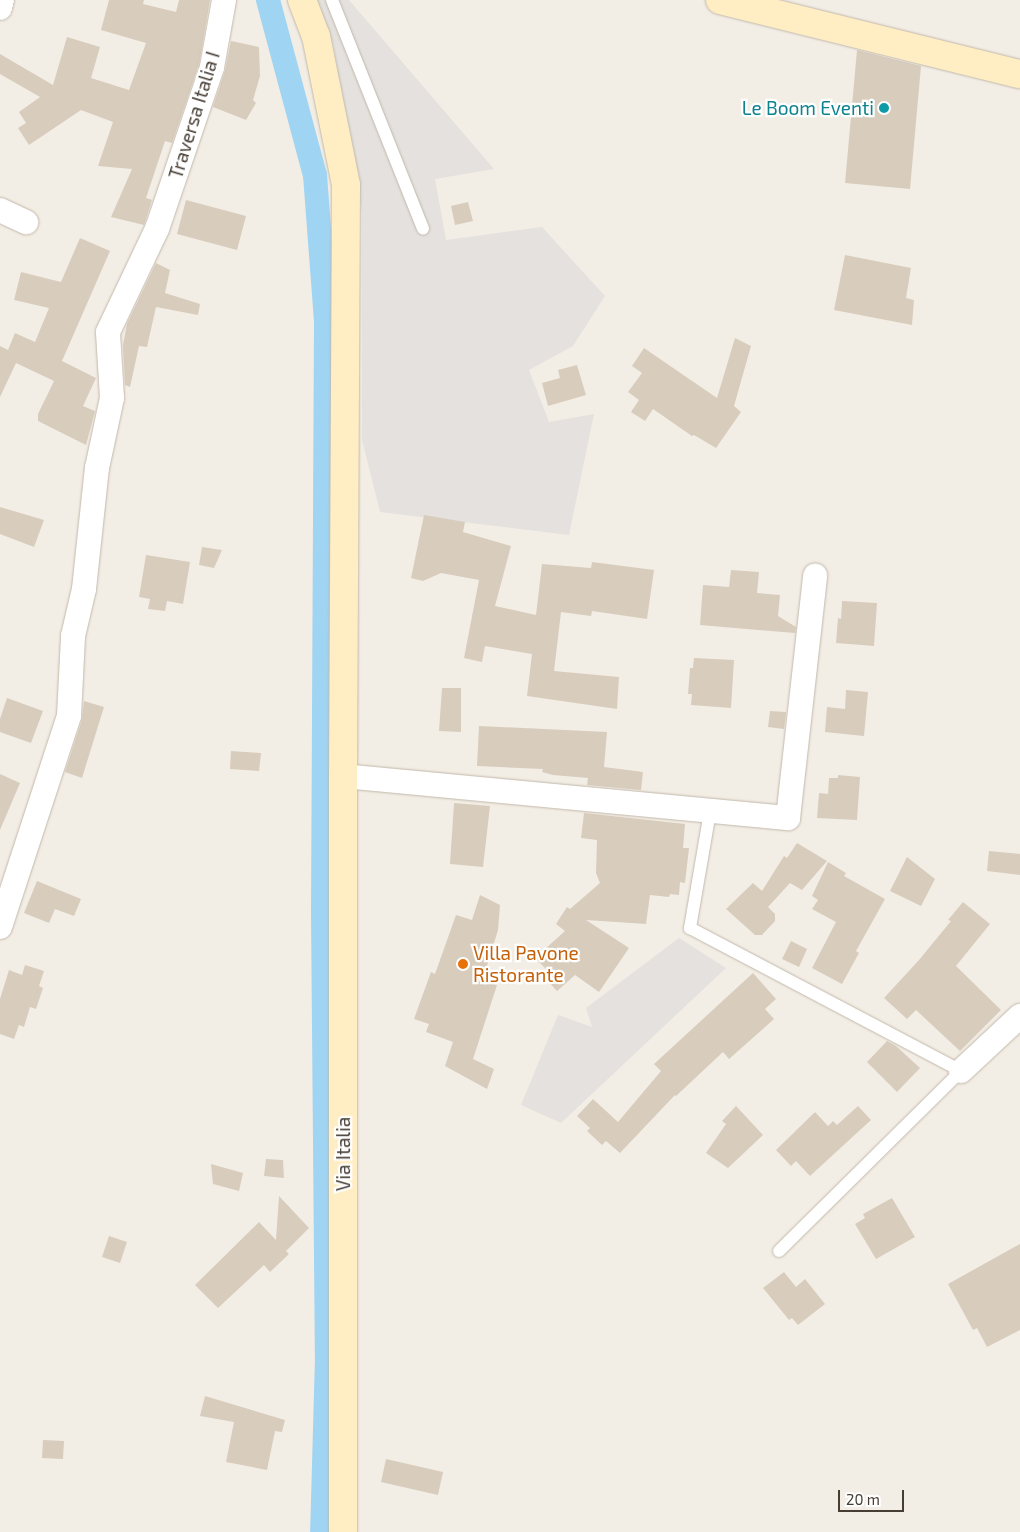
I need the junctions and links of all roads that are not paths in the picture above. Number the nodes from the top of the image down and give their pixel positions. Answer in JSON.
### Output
{"nodes":[{"id":1,"x":2,"y":0,"type":"edge"},
{"id":2,"x":224,"y":0,"type":"edge"},
{"id":3,"x":302,"y":0,"type":"edge"},
{"id":4,"x":332,"y":0,"type":"edge"},
{"id":5,"x":720,"y":0,"type":"edge"},
{"id":6,"x":0,"y":8,"type":"edge"},
{"id":7,"x":1020,"y":74,"type":"edge"},
{"id":8,"x":0,"y":210,"type":"edge"},
{"id":9,"x":26,"y":222,"type":"dead end"},
{"id":10,"x":423,"y":229,"type":"dead end"},
{"id":11,"x":815,"y":576,"type":"dead end"},
{"id":12,"x":342,"y":776,"type":"junction"},
{"id":13,"x":710,"y":812,"type":"junction"},
{"id":14,"x":0,"y":927,"type":"edge"},
{"id":15,"x":1020,"y":1016,"type":"edge"},
{"id":16,"x":961,"y":1071,"type":"junction"},
{"id":17,"x":779,"y":1251,"type":"dead end"},
{"id":18,"x":343,"y":1532,"type":"edge"}],
"edges":[{"from":1,"to":6,"type":"street"},
{"from":2,"to":14,"type":"street","name":"Traversa Italia I"},
{"from":3,"to":12,"type":"street","name":"Via Italia"},
{"from":4,"to":10,"type":"lane"},
{"from":5,"to":7,"type":"street"},
{"from":8,"to":9,"type":"street"},
{"from":11,"to":13,"type":"street"},
{"from":12,"to":13,"type":"street"},
{"from":12,"to":18,"type":"street","name":"Via Italia"},
{"from":13,"to":16,"type":"lane"},
{"from":15,"to":16,"type":"street"},
{"from":16,"to":17,"type":"lane"}]}
